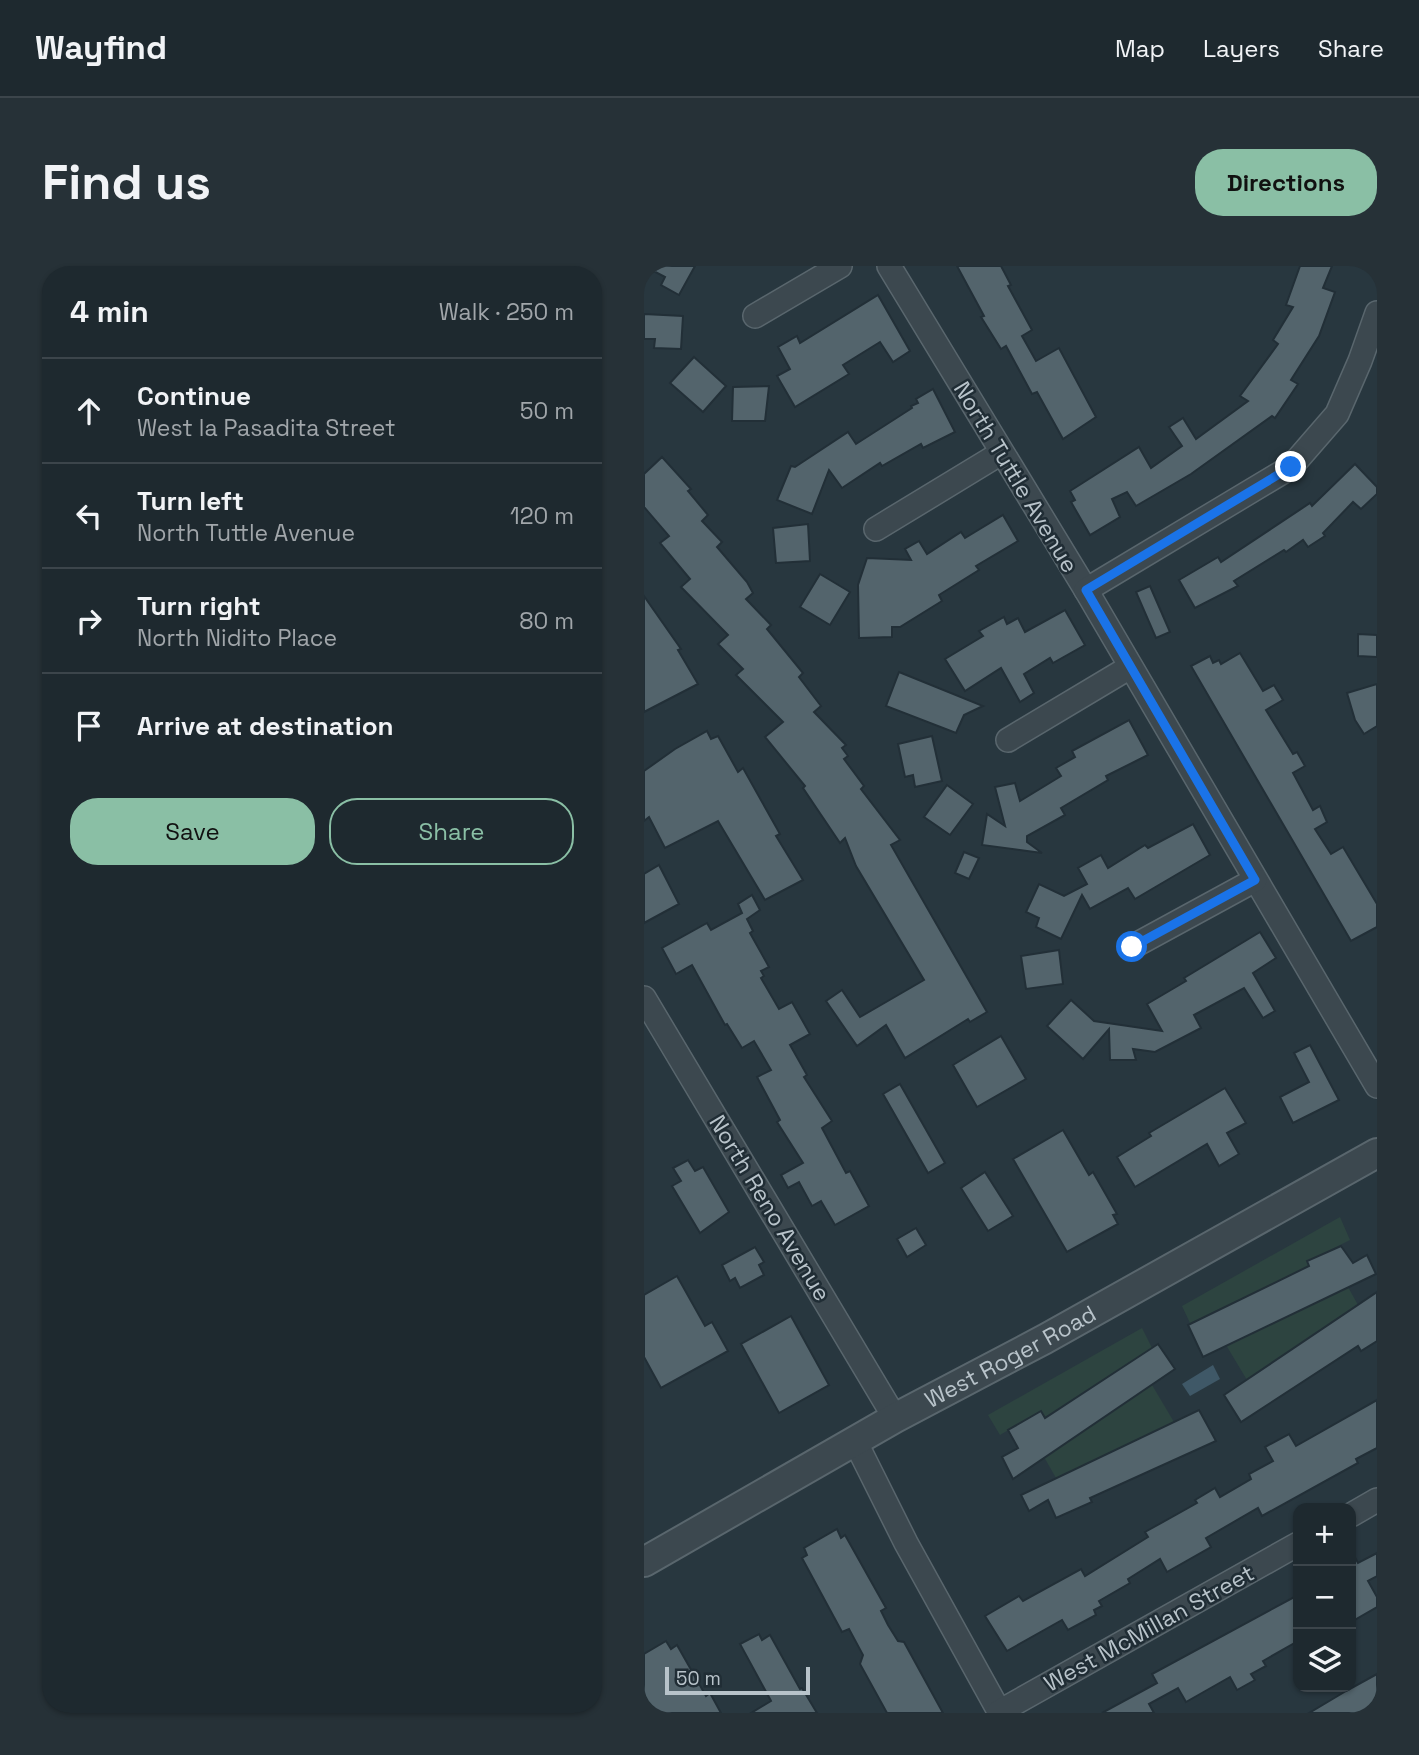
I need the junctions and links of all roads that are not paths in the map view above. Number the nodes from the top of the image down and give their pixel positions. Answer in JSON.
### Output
{"nodes":[{"id":1,"x":840,"y":266,"type":"edge"},
{"id":2,"x":889,"y":266,"type":"edge"},
{"id":3,"x":1377,"y":313,"type":"edge"},
{"id":4,"x":755,"y":316,"type":"dead end"},
{"id":5,"x":1001,"y":453,"type":"junction"},
{"id":6,"x":876,"y":529,"type":"dead end"},
{"id":7,"x":1086,"y":590,"type":"junction"},
{"id":8,"x":1130,"y":667,"type":"junction"},
{"id":9,"x":1008,"y":740,"type":"dead end"},
{"id":10,"x":1255,"y":880,"type":"junction"},
{"id":11,"x":1132,"y":947,"type":"dead end"},
{"id":12,"x":644,"y":998,"type":"edge"},
{"id":13,"x":1377,"y":1086,"type":"edge"},
{"id":14,"x":1377,"y":1153,"type":"edge"},
{"id":15,"x":895,"y":1418,"type":"junction"},
{"id":16,"x":855,"y":1441,"type":"junction"},
{"id":17,"x":1377,"y":1500,"type":"edge"},
{"id":18,"x":1356,"y":1512,"type":"edge"},
{"id":19,"x":1293,"y":1547,"type":"edge"},
{"id":20,"x":644,"y":1562,"type":"edge"},
{"id":21,"x":1000,"y":1713,"type":"edge"}],
"edges":[{"from":1,"to":4,"type":"street"},
{"from":2,"to":5,"type":"street","name":"North Tuttle Avenue"},
{"from":3,"to":7,"type":"street"},
{"from":5,"to":6,"type":"street"},
{"from":5,"to":7,"type":"street","name":"North Tuttle Avenue"},
{"from":7,"to":8,"type":"street","name":"North Tuttle Avenue"},
{"from":8,"to":9,"type":"street"},
{"from":8,"to":10,"type":"street","name":"North Tuttle Avenue"},
{"from":10,"to":11,"type":"street"},
{"from":10,"to":13,"type":"street","name":"North Tuttle Avenue"},
{"from":12,"to":15,"type":"street","name":"North Reno Avenue"},
{"from":14,"to":15,"type":"street","name":"West Roger Road"},
{"from":15,"to":16,"type":"street","name":"West Roger Road"},
{"from":16,"to":20,"type":"street","name":"West Roger Road"},
{"from":16,"to":21,"type":"street"},
{"from":17,"to":18,"type":"street"},
{"from":19,"to":21,"type":"street","name":"West McMillan Street"}]}
